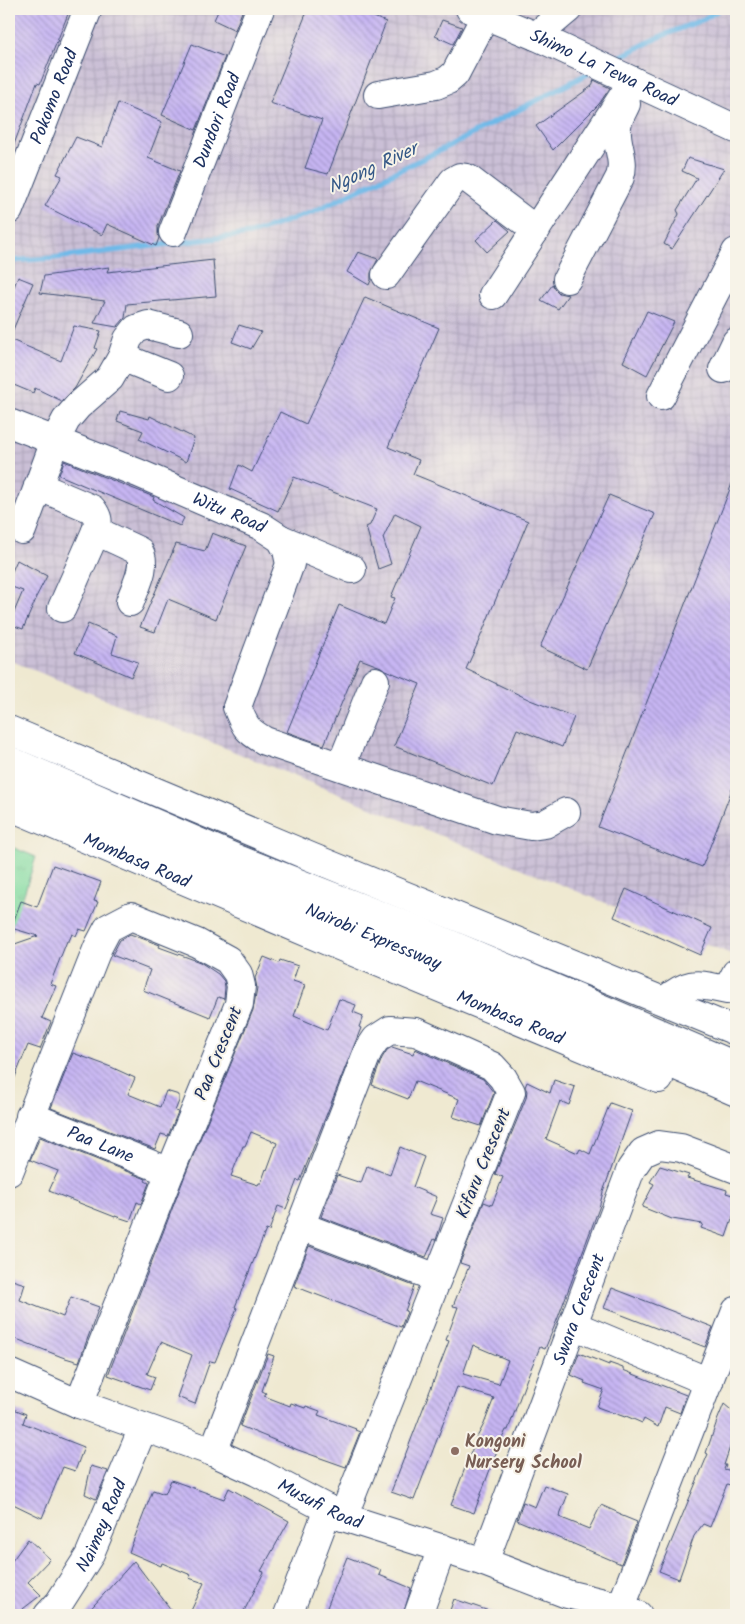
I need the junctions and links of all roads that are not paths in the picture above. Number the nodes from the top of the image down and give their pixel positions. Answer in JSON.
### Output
{"nodes":[{"id":1,"x":88,"y":9,"type":"edge"},
{"id":2,"x":260,"y":9,"type":"edge"},
{"id":3,"x":568,"y":9,"type":"edge"},
{"id":4,"x":478,"y":12,"type":"edge"},
{"id":5,"x":536,"y":36,"type":"junction"},
{"id":6,"x":635,"y":82,"type":"junction"},
{"id":7,"x":378,"y":95,"type":"dead end"},
{"id":8,"x":736,"y":128,"type":"edge"},
{"id":9,"x":9,"y":210,"type":"edge"},
{"id":10,"x":536,"y":230,"type":"junction"},
{"id":11,"x":172,"y":232,"type":"dead end"},
{"id":12,"x":736,"y":252,"type":"edge"},
{"id":13,"x":386,"y":275,"type":"dead end"},
{"id":14,"x":567,"y":279,"type":"dead end"},
{"id":15,"x":493,"y":295,"type":"dead end"},
{"id":16,"x":179,"y":333,"type":"dead end"},
{"id":17,"x":736,"y":342,"type":"edge"},
{"id":18,"x":122,"y":358,"type":"junction"},
{"id":19,"x":723,"y":369,"type":"dead end"},
{"id":20,"x":169,"y":376,"type":"dead end"},
{"id":21,"x":661,"y":396,"type":"dead end"},
{"id":22,"x":9,"y":423,"type":"edge"},
{"id":23,"x":54,"y":441,"type":"junction"},
{"id":24,"x":38,"y":486,"type":"junction"},
{"id":25,"x":22,"y":530,"type":"dead end"},
{"id":26,"x":96,"y":530,"type":"junction"},
{"id":27,"x":281,"y":539,"type":"junction"},
{"id":28,"x":352,"y":569,"type":"dead end"},
{"id":29,"x":130,"y":602,"type":"dead end"},
{"id":30,"x":62,"y":608,"type":"dead end"},
{"id":31,"x":375,"y":681,"type":"dead end"},
{"id":32,"x":9,"y":730,"type":"edge"},
{"id":33,"x":9,"y":760,"type":"edge"},
{"id":34,"x":341,"y":766,"type":"junction"},
{"id":35,"x":9,"y":784,"type":"edge"},
{"id":36,"x":9,"y":806,"type":"edge"},
{"id":37,"x":566,"y":812,"type":"dead end"},
{"id":38,"x":733,"y":986,"type":"edge"},
{"id":39,"x":664,"y":1001,"type":"junction"},
{"id":40,"x":736,"y":1031,"type":"edge"},
{"id":41,"x":736,"y":1066,"type":"edge"},
{"id":42,"x":736,"y":1092,"type":"edge"},
{"id":43,"x":736,"y":1111,"type":"edge"},
{"id":44,"x":30,"y":1116,"type":"junction"},
{"id":45,"x":736,"y":1169,"type":"edge"},
{"id":46,"x":9,"y":1172,"type":"edge"},
{"id":47,"x":170,"y":1172,"type":"junction"},
{"id":48,"x":301,"y":1226,"type":"junction"},
{"id":49,"x":438,"y":1278,"type":"junction"},
{"id":50,"x":736,"y":1311,"type":"edge"},
{"id":51,"x":573,"y":1325,"type":"junction"},
{"id":52,"x":9,"y":1373,"type":"edge"},
{"id":53,"x":709,"y":1382,"type":"junction"},
{"id":54,"x":79,"y":1404,"type":"junction"},
{"id":55,"x":144,"y":1428,"type":"junction"},
{"id":56,"x":213,"y":1452,"type":"junction"},
{"id":57,"x":336,"y":1512,"type":"junction"},
{"id":58,"x":442,"y":1548,"type":"junction"},
{"id":59,"x":484,"y":1562,"type":"junction"},
{"id":60,"x":563,"y":1604,"type":"edge"},
{"id":61,"x":630,"y":1611,"type":"edge"},
{"id":62,"x":48,"y":1615,"type":"edge"},
{"id":63,"x":288,"y":1615,"type":"edge"},
{"id":64,"x":418,"y":1615,"type":"edge"}],
"edges":[{"from":1,"to":9,"type":"main road","name":"Pokomo Road"},
{"from":2,"to":11,"type":"main road","name":"Dundori Road"},
{"from":3,"to":5,"type":"main road"},
{"from":4,"to":5,"type":"main road","name":"Shimo La Tewa Road"},
{"from":4,"to":7,"type":"main road"},
{"from":5,"to":6,"type":"main road","name":"Shimo La Tewa Road"},
{"from":6,"to":8,"type":"main road","name":"Shimo La Tewa Road"},
{"from":6,"to":10,"type":"main road"},
{"from":6,"to":14,"type":"main road"},
{"from":10,"to":13,"type":"main road"},
{"from":10,"to":15,"type":"main road"},
{"from":12,"to":21,"type":"main road"},
{"from":16,"to":18,"type":"main road"},
{"from":17,"to":19,"type":"main road"},
{"from":18,"to":20,"type":"main road"},
{"from":18,"to":23,"type":"main road"},
{"from":22,"to":23,"type":"main road","name":"Witu Road"},
{"from":23,"to":24,"type":"main road"},
{"from":23,"to":27,"type":"main road","name":"Witu Road"},
{"from":24,"to":25,"type":"main road"},
{"from":24,"to":26,"type":"main road"},
{"from":26,"to":29,"type":"main road"},
{"from":26,"to":30,"type":"main road"},
{"from":27,"to":28,"type":"main road"},
{"from":27,"to":34,"type":"main road","name":"Witu Road"},
{"from":31,"to":34,"type":"main road"},
{"from":32,"to":39,"type":"main road"},
{"from":33,"to":41,"type":"main road","name":"Nairobi Expressway"},
{"from":34,"to":37,"type":"main road"},
{"from":35,"to":42,"type":"main road","name":"Nairobi Expressway"},
{"from":36,"to":43,"type":"main road","name":"Mombasa Road"},
{"from":38,"to":39,"type":"main road"},
{"from":39,"to":40,"type":"main road"},
{"from":44,"to":46,"type":"main road","name":"Paa Crescent"},
{"from":44,"to":47,"type":"main road","name":"Paa Lane"},
{"from":44,"to":47,"type":"main road","name":"Paa Crescent"},
{"from":45,"to":51,"type":"main road","name":"Swara Crescent"},
{"from":47,"to":54,"type":"main road","name":"Paa Crescent"},
{"from":48,"to":49,"type":"main road"},
{"from":48,"to":49,"type":"main road","name":"Kifaru Crescent"},
{"from":48,"to":56,"type":"main road","name":"Kifaru Crescent"},
{"from":49,"to":57,"type":"main road","name":"Kifaru Crescent"},
{"from":50,"to":53,"type":"main road"},
{"from":51,"to":53,"type":"main road"},
{"from":51,"to":59,"type":"main road","name":"Swara Crescent"},
{"from":52,"to":54,"type":"main road","name":"Musufi Road"},
{"from":53,"to":61,"type":"main road"},
{"from":54,"to":55,"type":"main road","name":"Musufi Road"},
{"from":55,"to":56,"type":"main road","name":"Musufi Road"},
{"from":55,"to":62,"type":"main road","name":"Naimey Road"},
{"from":56,"to":57,"type":"main road","name":"Musufi Road"},
{"from":57,"to":58,"type":"main road","name":"Musufi Road"},
{"from":57,"to":63,"type":"main road","name":"Kifaru Crescent"},
{"from":58,"to":59,"type":"main road","name":"Musufi Road"},
{"from":58,"to":64,"type":"main road"},
{"from":59,"to":60,"type":"main road","name":"Musufi Road"},
{"from":60,"to":61,"type":"main road","name":"Musufi Road"}]}
